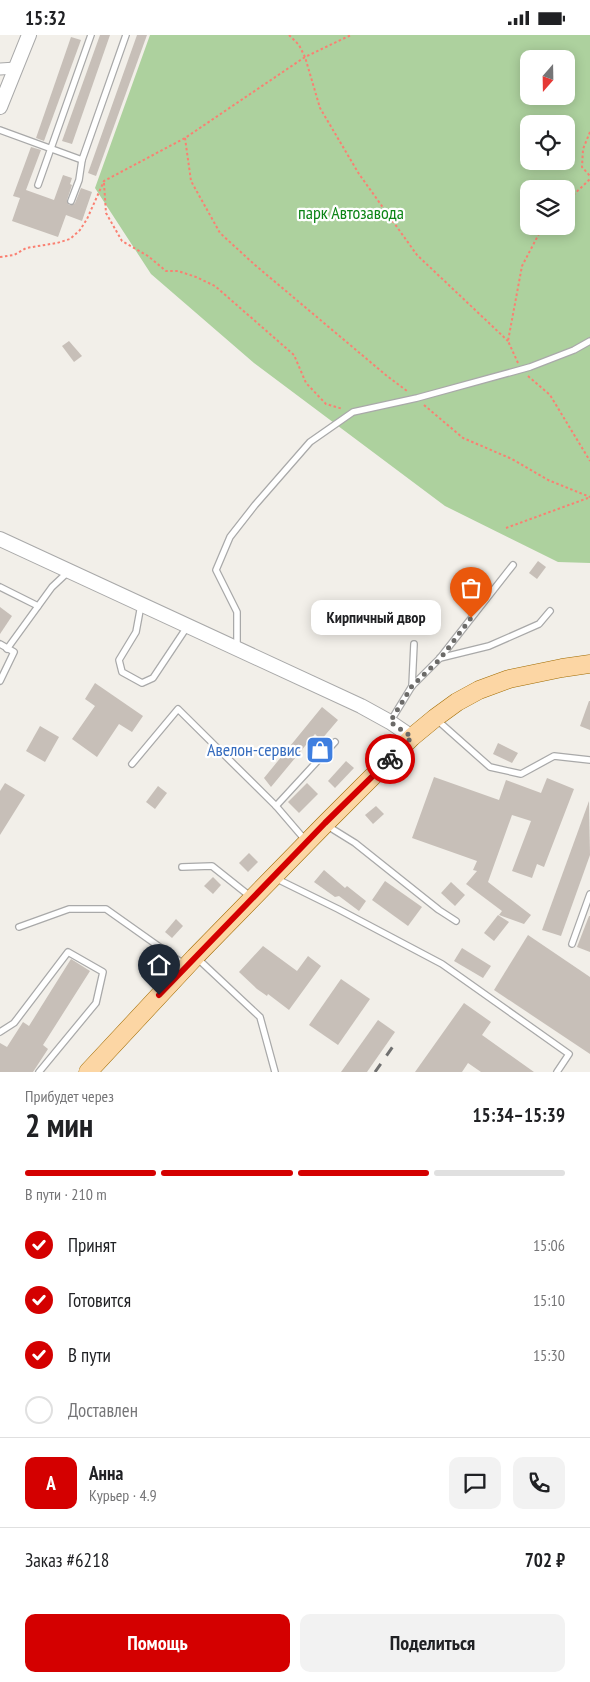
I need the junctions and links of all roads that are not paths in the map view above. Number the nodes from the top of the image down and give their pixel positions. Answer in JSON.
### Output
{"nodes":[{"id":1,"x":29,"y":35,"type":"edge"},
{"id":2,"x":91,"y":35,"type":"edge"},
{"id":3,"x":126,"y":35,"type":"edge"},
{"id":4,"x":16,"y":68,"type":"junction"},
{"id":5,"x":0,"y":69,"type":"edge"},
{"id":6,"x":0,"y":107,"type":"edge"},
{"id":7,"x":0,"y":130,"type":"edge"},
{"id":8,"x":51,"y":148,"type":"junction"},
{"id":9,"x":82,"y":160,"type":"junction"},
{"id":10,"x":38,"y":185,"type":"dead end"},
{"id":11,"x":71,"y":201,"type":"dead end"},
{"id":12,"x":590,"y":341,"type":"edge"},
{"id":13,"x":0,"y":539,"type":"edge"},
{"id":14,"x":513,"y":565,"type":"dead end"},
{"id":15,"x":69,"y":570,"type":"junction"},
{"id":16,"x":0,"y":587,"type":"edge"},
{"id":17,"x":141,"y":603,"type":"junction"},
{"id":18,"x":38,"y":606,"type":"junction"},
{"id":19,"x":550,"y":611,"type":"dead end"},
{"id":20,"x":189,"y":625,"type":"junction"},
{"id":21,"x":0,"y":644,"type":"edge"},
{"id":22,"x":414,"y":644,"type":"dead end"},
{"id":23,"x":237,"y":648,"type":"junction"},
{"id":24,"x":7,"y":649,"type":"junction"},
{"id":25,"x":440,"y":659,"type":"junction"},
{"id":26,"x":590,"y":664,"type":"edge"},
{"id":27,"x":0,"y":681,"type":"edge"},
{"id":28,"x":412,"y":686,"type":"junction"},
{"id":29,"x":434,"y":718,"type":"junction"},
{"id":30,"x":390,"y":722,"type":"junction"},
{"id":31,"x":412,"y":737,"type":"junction"},
{"id":32,"x":335,"y":742,"type":"dead end"},
{"id":33,"x":590,"y":759,"type":"edge"},
{"id":34,"x":132,"y":764,"type":"dead end"},
{"id":35,"x":276,"y":806,"type":"junction"},
{"id":36,"x":325,"y":823,"type":"junction"},
{"id":37,"x":307,"y":842,"type":"junction"},
{"id":38,"x":182,"y":867,"type":"dead end"},
{"id":39,"x":273,"y":877,"type":"junction"},
{"id":40,"x":590,"y":893,"type":"edge"},
{"id":41,"x":253,"y":898,"type":"junction"},
{"id":42,"x":456,"y":921,"type":"dead end"},
{"id":43,"x":19,"y":927,"type":"dead end"},
{"id":44,"x":572,"y":944,"type":"dead end"},
{"id":45,"x":191,"y":961,"type":"junction"},
{"id":46,"x":0,"y":1032,"type":"edge"},
{"id":47,"x":39,"y":1072,"type":"edge"},
{"id":48,"x":88,"y":1072,"type":"edge"},
{"id":49,"x":275,"y":1072,"type":"edge"},
{"id":50,"x":556,"y":1072,"type":"edge"}],
"edges":[{"from":1,"to":4,"type":"street"},
{"from":2,"to":8,"type":"lane"},
{"from":3,"to":9,"type":"lane"},
{"from":4,"to":5,"type":"street"},
{"from":4,"to":6,"type":"street"},
{"from":7,"to":8,"type":"lane"},
{"from":8,"to":9,"type":"lane"},
{"from":8,"to":10,"type":"lane"},
{"from":9,"to":11,"type":"lane"},
{"from":12,"to":23,"type":"lane"},
{"from":13,"to":15,"type":"street"},
{"from":14,"to":25,"type":"lane"},
{"from":15,"to":17,"type":"street"},
{"from":15,"to":18,"type":"lane"},
{"from":16,"to":18,"type":"lane"},
{"from":17,"to":20,"type":"street"},
{"from":17,"to":20,"type":"lane"},
{"from":18,"to":24,"type":"lane"},
{"from":19,"to":25,"type":"lane"},
{"from":20,"to":23,"type":"street"},
{"from":21,"to":24,"type":"lane"},
{"from":22,"to":28,"type":"lane"},
{"from":23,"to":30,"type":"street"},
{"from":24,"to":27,"type":"lane"},
{"from":25,"to":28,"type":"lane"},
{"from":26,"to":29,"type":"main road"},
{"from":28,"to":30,"type":"lane"},
{"from":29,"to":31,"type":"main road"},
{"from":29,"to":33,"type":"lane"},
{"from":30,"to":31,"type":"street"},
{"from":31,"to":36,"type":"main road"},
{"from":32,"to":35,"type":"lane"},
{"from":34,"to":35,"type":"lane"},
{"from":35,"to":37,"type":"lane"},
{"from":36,"to":37,"type":"main road"},
{"from":36,"to":42,"type":"lane"},
{"from":37,"to":39,"type":"main road"},
{"from":38,"to":41,"type":"lane"},
{"from":39,"to":41,"type":"main road"},
{"from":39,"to":50,"type":"lane"},
{"from":40,"to":44,"type":"lane"},
{"from":41,"to":45,"type":"main road"},
{"from":43,"to":45,"type":"lane"},
{"from":45,"to":48,"type":"main road"},
{"from":45,"to":49,"type":"lane"},
{"from":46,"to":47,"type":"lane"}]}
